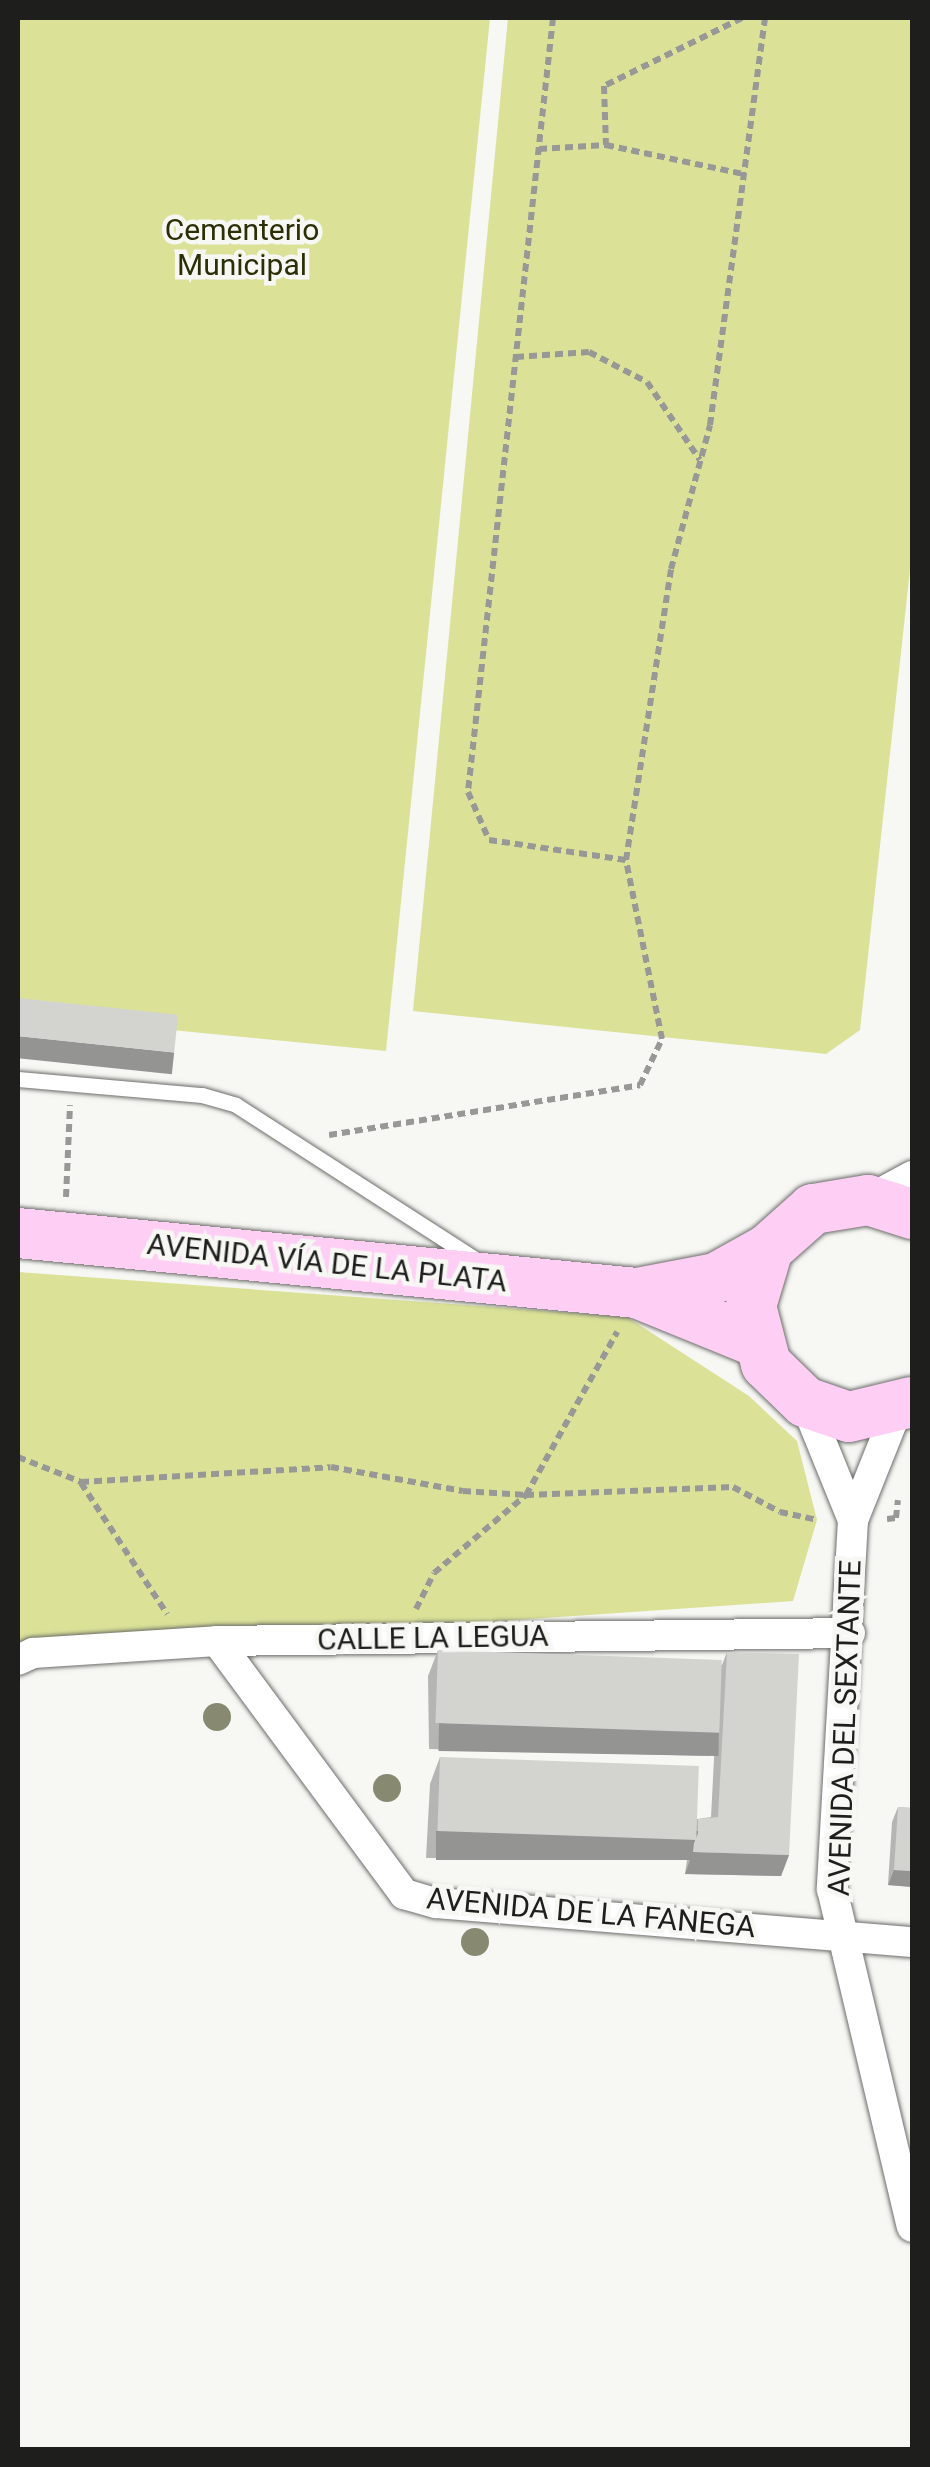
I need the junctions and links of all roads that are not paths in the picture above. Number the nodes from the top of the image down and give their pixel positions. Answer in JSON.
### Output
{"nodes":[{"id":1,"x":18,"y":1079,"type":"edge"},
{"id":2,"x":912,"y":1176,"type":"edge"},
{"id":3,"x":890,"y":1207,"type":"edge"},
{"id":4,"x":41,"y":1235,"type":"edge"},
{"id":5,"x":768,"y":1249,"type":"junction"},
{"id":6,"x":483,"y":1278,"type":"junction"},
{"id":7,"x":637,"y":1293,"type":"junction"},
{"id":8,"x":756,"y":1342,"type":"junction"},
{"id":9,"x":805,"y":1402,"type":"junction"},
{"id":10,"x":905,"y":1406,"type":"edge"},
{"id":11,"x":853,"y":1520,"type":"junction"},
{"id":12,"x":850,"y":1633,"type":"junction"},
{"id":13,"x":216,"y":1641,"type":"junction"},
{"id":14,"x":18,"y":1660,"type":"edge"},
{"id":15,"x":842,"y":1936,"type":"junction"},
{"id":16,"x":912,"y":1942,"type":"edge"},
{"id":17,"x":912,"y":2227,"type":"edge"}],
"edges":[{"from":1,"to":6,"type":"lane"},
{"from":2,"to":3,"type":"street"},
{"from":3,"to":5,"type":"main road","name":"AVENIDA VÍA DE LA PLATA"},
{"from":4,"to":6,"type":"main road","name":"AVENIDA VÍA DE LA PLATA"},
{"from":5,"to":7,"type":"main road","name":"AVENIDA VÍA DE LA PLATA"},
{"from":5,"to":8,"type":"main road"},
{"from":6,"to":7,"type":"main road","name":"AVENIDA VÍA DE LA PLATA"},
{"from":7,"to":8,"type":"main road","name":"AVENIDA VÍA DE LA PLATA"},
{"from":8,"to":9,"type":"main road"},
{"from":9,"to":10,"type":"main road"},
{"from":9,"to":11,"type":"street"},
{"from":10,"to":11,"type":"street"},
{"from":11,"to":12,"type":"street","name":"AVENIDA DEL SEXTANTE"},
{"from":12,"to":13,"type":"street","name":"CALLE LA LEGUA"},
{"from":12,"to":15,"type":"street","name":"AVENIDA DEL SEXTANTE"},
{"from":13,"to":14,"type":"street","name":"CALLE LA LEGUA"},
{"from":13,"to":15,"type":"street","name":"AVENIDA DE LA FANEGA"},
{"from":15,"to":16,"type":"street","name":"AVENIDA DE LA FANEGA"},
{"from":15,"to":17,"type":"street","name":"AVENIDA DEL SEXTANTE"}]}
